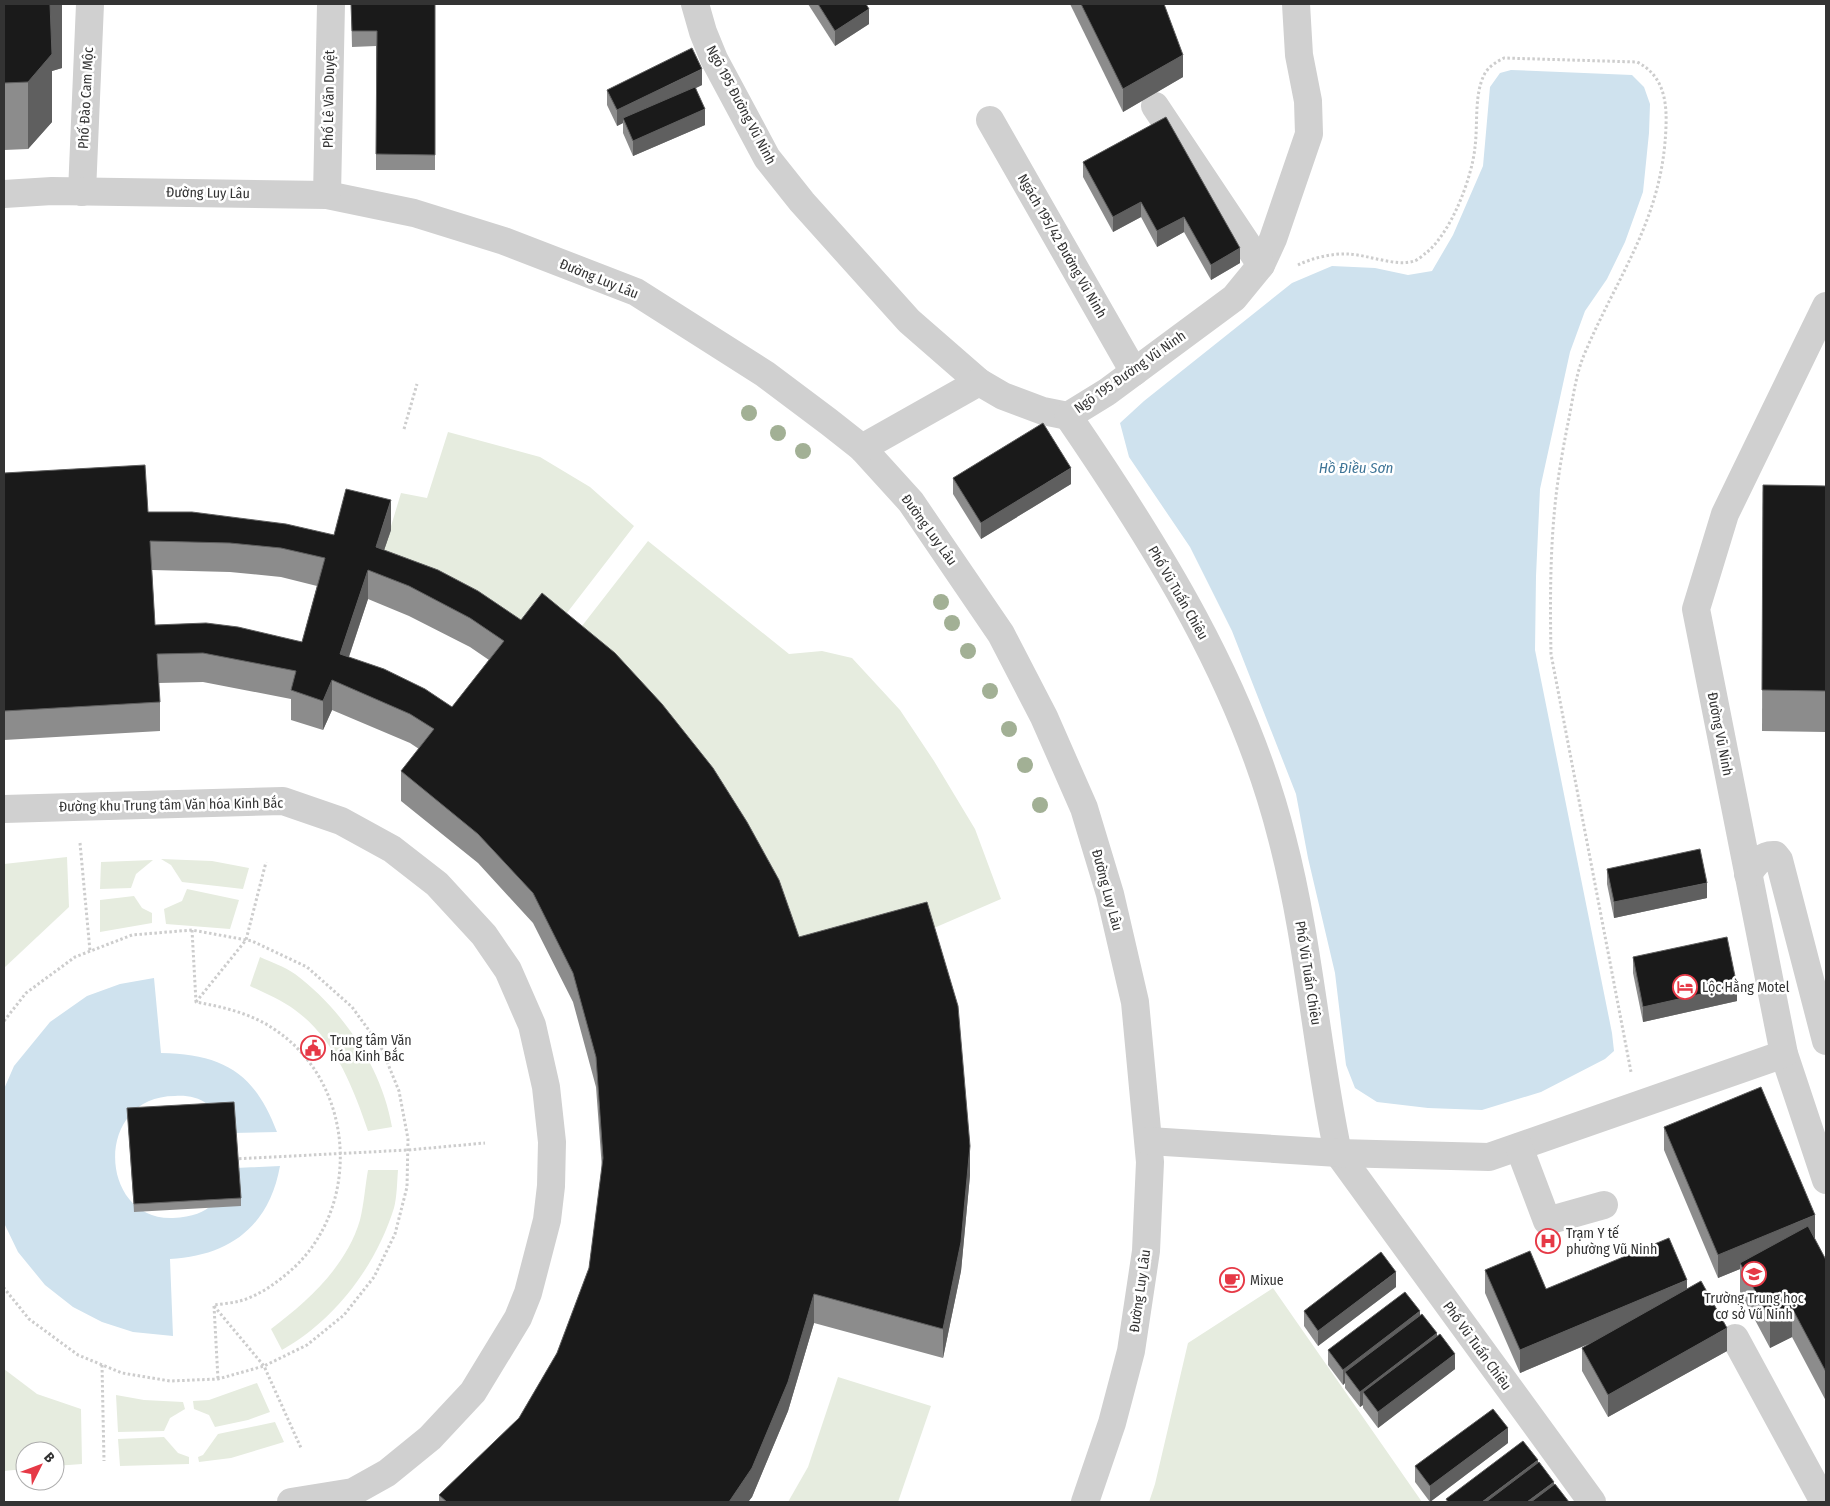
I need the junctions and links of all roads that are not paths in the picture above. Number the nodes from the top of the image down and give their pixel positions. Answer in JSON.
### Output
{"nodes":[{"id":1,"x":90,"y":4,"type":"edge"},
{"id":2,"x":331,"y":4,"type":"edge"},
{"id":3,"x":695,"y":4,"type":"edge"},
{"id":4,"x":1296,"y":4,"type":"edge"},
{"id":5,"x":1155,"y":106,"type":"dead end"},
{"id":6,"x":990,"y":120,"type":"dead end"},
{"id":7,"x":82,"y":192,"type":"junction"},
{"id":8,"x":4,"y":194,"type":"edge"},
{"id":9,"x":327,"y":195,"type":"junction"},
{"id":10,"x":1261,"y":265,"type":"junction"},
{"id":11,"x":1826,"y":306,"type":"edge"},
{"id":12,"x":1134,"y":372,"type":"junction"},
{"id":13,"x":979,"y":382,"type":"junction"},
{"id":14,"x":1068,"y":416,"type":"junction"},
{"id":15,"x":862,"y":448,"type":"junction"},
{"id":16,"x":4,"y":809,"type":"edge"},
{"id":17,"x":1748,"y":874,"type":"junction"},
{"id":18,"x":1821,"y":1003,"type":"edge"},
{"id":19,"x":1826,"y":1041,"type":"edge"},
{"id":20,"x":1784,"y":1054,"type":"junction"},
{"id":21,"x":1149,"y":1141,"type":"junction"},
{"id":22,"x":1519,"y":1147,"type":"junction"},
{"id":23,"x":1338,"y":1153,"type":"junction"},
{"id":24,"x":1826,"y":1180,"type":"edge"},
{"id":25,"x":1604,"y":1205,"type":"dead end"},
{"id":26,"x":1735,"y":1338,"type":"dead end"},
{"id":27,"x":1816,"y":1500,"type":"edge"},
{"id":28,"x":291,"y":1502,"type":"edge"},
{"id":29,"x":1085,"y":1502,"type":"edge"},
{"id":30,"x":1592,"y":1502,"type":"edge"}],
"edges":[{"from":1,"to":7,"type":"street","name":"Phố Đào Cam Mộc"},
{"from":2,"to":9,"type":"street","name":"Phố Lê Văn Duyệt"},
{"from":3,"to":13,"type":"street","name":"Ngõ 195 Đường Vũ Ninh"},
{"from":4,"to":10,"type":"street","name":"Ngõ 195 Đường Vũ Ninh"},
{"from":5,"to":10,"type":"street"},
{"from":6,"to":12,"type":"street","name":"Ngách 195/42 Đường Vũ Ninh"},
{"from":7,"to":8,"type":"street","name":"Đường Luy Lâu"},
{"from":7,"to":9,"type":"street","name":"Đường Luy Lâu"},
{"from":9,"to":15,"type":"street","name":"Đường Luy Lâu"},
{"from":10,"to":12,"type":"street","name":"Ngõ 195 Đường Vũ Ninh"},
{"from":11,"to":17,"type":"street","name":"Đường Vũ Ninh"},
{"from":12,"to":14,"type":"street","name":"Ngõ 195 Đường Vũ Ninh"},
{"from":13,"to":14,"type":"street","name":"Ngõ 195 Đường Vũ Ninh"},
{"from":13,"to":15,"type":"street"},
{"from":14,"to":23,"type":"street","name":"Phố Vũ Tuấn Chiêu"},
{"from":15,"to":21,"type":"street","name":"Đường Luy Lâu"},
{"from":16,"to":28,"type":"street","name":"Đường khu Trung tâm Văn hóa Kinh Bắc"},
{"from":17,"to":18,"type":"street"},
{"from":17,"to":20,"type":"street","name":"Đường Vũ Ninh"},
{"from":18,"to":19,"type":"street"},
{"from":20,"to":22,"type":"street"},
{"from":20,"to":24,"type":"street","name":"Đường Vũ Ninh"},
{"from":21,"to":23,"type":"street"},
{"from":21,"to":29,"type":"street","name":"Đường Luy Lâu"},
{"from":22,"to":23,"type":"street"},
{"from":22,"to":25,"type":"street"},
{"from":23,"to":30,"type":"street","name":"Phố Vũ Tuấn Chiêu"},
{"from":26,"to":27,"type":"street"}]}
